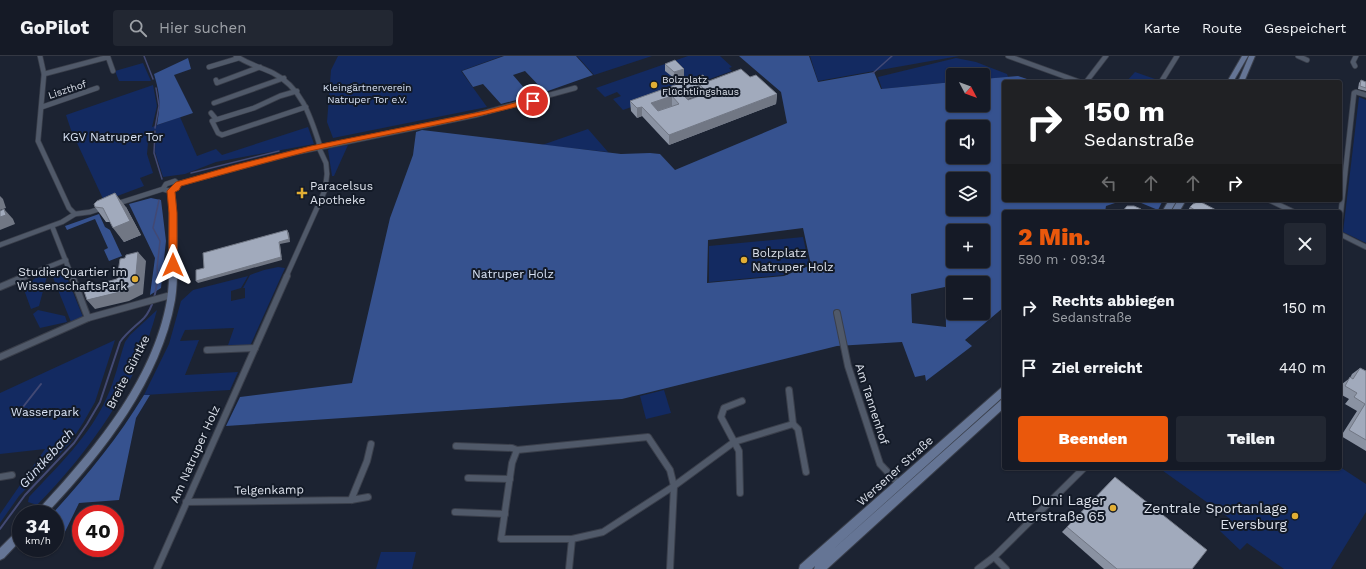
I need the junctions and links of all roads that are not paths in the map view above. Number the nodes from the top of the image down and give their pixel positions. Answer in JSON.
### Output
{"nodes":[{"id":1,"x":40,"y":56,"type":"edge"},
{"id":2,"x":107,"y":56,"type":"edge"},
{"id":3,"x":1008,"y":56,"type":"edge"},
{"id":4,"x":1106,"y":56,"type":"edge"},
{"id":5,"x":1177,"y":56,"type":"edge"},
{"id":6,"x":1245,"y":56,"type":"edge"},
{"id":7,"x":1252,"y":56,"type":"edge"},
{"id":8,"x":1298,"y":56,"type":"edge"},
{"id":9,"x":1356,"y":56,"type":"edge"},
{"id":10,"x":238,"y":57,"type":"edge"},
{"id":11,"x":1307,"y":60,"type":"dead end"},
{"id":12,"x":1355,"y":66,"type":"dead end"},
{"id":13,"x":209,"y":67,"type":"dead end"},
{"id":14,"x":260,"y":67,"type":"junction"},
{"id":15,"x":113,"y":71,"type":"dead end"},
{"id":16,"x":44,"y":74,"type":"junction"},
{"id":17,"x":284,"y":78,"type":"junction"},
{"id":18,"x":216,"y":80,"type":"dead end"},
{"id":19,"x":1074,"y":80,"type":"edge"},
{"id":20,"x":1088,"y":80,"type":"edge"},
{"id":21,"x":1162,"y":80,"type":"edge"},
{"id":22,"x":1231,"y":80,"type":"edge"},
{"id":23,"x":1242,"y":80,"type":"edge"},
{"id":24,"x":97,"y":88,"type":"dead end"},
{"id":25,"x":575,"y":88,"type":"dead end"},
{"id":26,"x":297,"y":91,"type":"junction"},
{"id":27,"x":1366,"y":95,"type":"edge"},
{"id":28,"x":214,"y":103,"type":"dead end"},
{"id":29,"x":42,"y":106,"type":"junction"},
{"id":30,"x":306,"y":107,"type":"junction"},
{"id":31,"x":211,"y":113,"type":"dead end"},
{"id":32,"x":216,"y":119,"type":"junction"},
{"id":33,"x":319,"y":148,"type":"junction"},
{"id":34,"x":178,"y":184,"type":"junction"},
{"id":35,"x":162,"y":189,"type":"junction"},
{"id":36,"x":171,"y":191,"type":"junction"},
{"id":37,"x":1273,"y":202,"type":"edge"},
{"id":38,"x":1342,"y":202,"type":"edge"},
{"id":39,"x":113,"y":205,"type":"edge"},
{"id":40,"x":106,"y":207,"type":"edge"},
{"id":41,"x":1290,"y":210,"type":"edge"},
{"id":42,"x":75,"y":214,"type":"junction"},
{"id":43,"x":52,"y":226,"type":"junction"},
{"id":44,"x":1342,"y":235,"type":"edge"},
{"id":45,"x":0,"y":245,"type":"edge"},
{"id":46,"x":1366,"y":247,"type":"edge"},
{"id":47,"x":66,"y":260,"type":"junction"},
{"id":48,"x":0,"y":287,"type":"edge"},
{"id":49,"x":171,"y":295,"type":"junction"},
{"id":50,"x":837,"y":313,"type":"dead end"},
{"id":51,"x":88,"y":318,"type":"junction"},
{"id":52,"x":255,"y":348,"type":"junction"},
{"id":53,"x":207,"y":350,"type":"dead end"},
{"id":54,"x":0,"y":357,"type":"edge"},
{"id":55,"x":789,"y":390,"type":"dead end"},
{"id":56,"x":1002,"y":393,"type":"edge"},
{"id":57,"x":742,"y":402,"type":"dead end"},
{"id":58,"x":1002,"y":405,"type":"edge"},
{"id":59,"x":794,"y":424,"type":"junction"},
{"id":60,"x":734,"y":442,"type":"junction"},
{"id":61,"x":371,"y":444,"type":"dead end"},
{"id":62,"x":456,"y":446,"type":"dead end"},
{"id":63,"x":517,"y":450,"type":"junction"},
{"id":64,"x":1082,"y":470,"type":"edge"},
{"id":65,"x":806,"y":472,"type":"dead end"},
{"id":66,"x":12,"y":475,"type":"dead end"},
{"id":67,"x":0,"y":477,"type":"edge"},
{"id":68,"x":468,"y":478,"type":"dead end"},
{"id":69,"x":510,"y":479,"type":"junction"},
{"id":70,"x":674,"y":486,"type":"junction"},
{"id":71,"x":903,"y":488,"type":"junction"},
{"id":72,"x":740,"y":493,"type":"dead end"},
{"id":73,"x":368,"y":498,"type":"dead end"},
{"id":74,"x":352,"y":500,"type":"junction"},
{"id":75,"x":186,"y":502,"type":"junction"},
{"id":76,"x":49,"y":505,"type":"edge"},
{"id":77,"x":456,"y":512,"type":"dead end"},
{"id":78,"x":505,"y":514,"type":"junction"},
{"id":79,"x":572,"y":539,"type":"junction"},
{"id":80,"x":12,"y":542,"type":"edge"},
{"id":81,"x":0,"y":555,"type":"edge"},
{"id":82,"x":994,"y":557,"type":"junction"},
{"id":83,"x":157,"y":569,"type":"edge"},
{"id":84,"x":569,"y":569,"type":"edge"},
{"id":85,"x":670,"y":569,"type":"edge"},
{"id":86,"x":804,"y":569,"type":"edge"},
{"id":87,"x":819,"y":569,"type":"edge"},
{"id":88,"x":978,"y":569,"type":"edge"},
{"id":89,"x":1006,"y":569,"type":"edge"}],
"edges":[{"from":1,"to":16,"type":"street"},
{"from":2,"to":15,"type":"street"},
{"from":2,"to":16,"type":"street"},
{"from":3,"to":19,"type":"street"},
{"from":4,"to":20,"type":"street"},
{"from":5,"to":21,"type":"street"},
{"from":6,"to":22,"type":"main road"},
{"from":7,"to":23,"type":"main road"},
{"from":8,"to":11,"type":"street"},
{"from":9,"to":12,"type":"street"},
{"from":10,"to":13,"type":"street"},
{"from":10,"to":14,"type":"street"},
{"from":14,"to":17,"type":"street"},
{"from":14,"to":18,"type":"street"},
{"from":16,"to":29,"type":"street"},
{"from":17,"to":26,"type":"street","name":"Am Natruper Holz"},
{"from":17,"to":28,"type":"street"},
{"from":24,"to":29,"type":"street","name":"Liszthof"},
{"from":25,"to":33,"type":"street"},
{"from":26,"to":30,"type":"street","name":"Am Natruper Holz"},
{"from":26,"to":32,"type":"street"},
{"from":27,"to":38,"type":"street"},
{"from":29,"to":42,"type":"street"},
{"from":30,"to":32,"type":"street"},
{"from":30,"to":33,"type":"street","name":"Am Natruper Holz"},
{"from":31,"to":32,"type":"street"},
{"from":33,"to":34,"type":"street"},
{"from":33,"to":52,"type":"street","name":"Am Natruper Holz"},
{"from":34,"to":35,"type":"street"},
{"from":34,"to":36,"type":"street"},
{"from":35,"to":36,"type":"street"},
{"from":35,"to":39,"type":"street"},
{"from":36,"to":49,"type":"main road","name":"Breite Güntke"},
{"from":37,"to":41,"type":"street"},
{"from":40,"to":42,"type":"street"},
{"from":42,"to":43,"type":"street"},
{"from":43,"to":45,"type":"street"},
{"from":43,"to":47,"type":"street"},
{"from":44,"to":46,"type":"street"},
{"from":47,"to":48,"type":"street"},
{"from":47,"to":51,"type":"street"},
{"from":49,"to":51,"type":"street"},
{"from":49,"to":76,"type":"main road","name":"Breite Güntke"},
{"from":50,"to":71,"type":"street","name":"Am Tannenhof"},
{"from":51,"to":54,"type":"street"},
{"from":52,"to":53,"type":"street"},
{"from":52,"to":75,"type":"street","name":"Am Natruper Holz"},
{"from":55,"to":59,"type":"street"},
{"from":56,"to":71,"type":"main road","name":"Wersener Straße"},
{"from":57,"to":60,"type":"street"},
{"from":58,"to":71,"type":"main road","name":"Wersener Straße"},
{"from":59,"to":60,"type":"street"},
{"from":59,"to":65,"type":"street"},
{"from":60,"to":70,"type":"street"},
{"from":60,"to":72,"type":"street"},
{"from":61,"to":74,"type":"street"},
{"from":62,"to":63,"type":"street"},
{"from":63,"to":69,"type":"street"},
{"from":63,"to":70,"type":"street"},
{"from":64,"to":82,"type":"street"},
{"from":66,"to":67,"type":"street"},
{"from":68,"to":69,"type":"street"},
{"from":69,"to":78,"type":"street"},
{"from":70,"to":79,"type":"street"},
{"from":70,"to":85,"type":"street"},
{"from":71,"to":86,"type":"main road","name":"Wersener Straße"},
{"from":71,"to":87,"type":"main road","name":"Wersener Straße"},
{"from":73,"to":74,"type":"street","name":"Telgenkamp"},
{"from":74,"to":75,"type":"street","name":"Telgenkamp"},
{"from":75,"to":83,"type":"street","name":"Am Natruper Holz"},
{"from":77,"to":78,"type":"street"},
{"from":78,"to":79,"type":"street"},
{"from":79,"to":84,"type":"street"},
{"from":80,"to":81,"type":"main road"},
{"from":82,"to":88,"type":"street"},
{"from":82,"to":89,"type":"street"}]}
